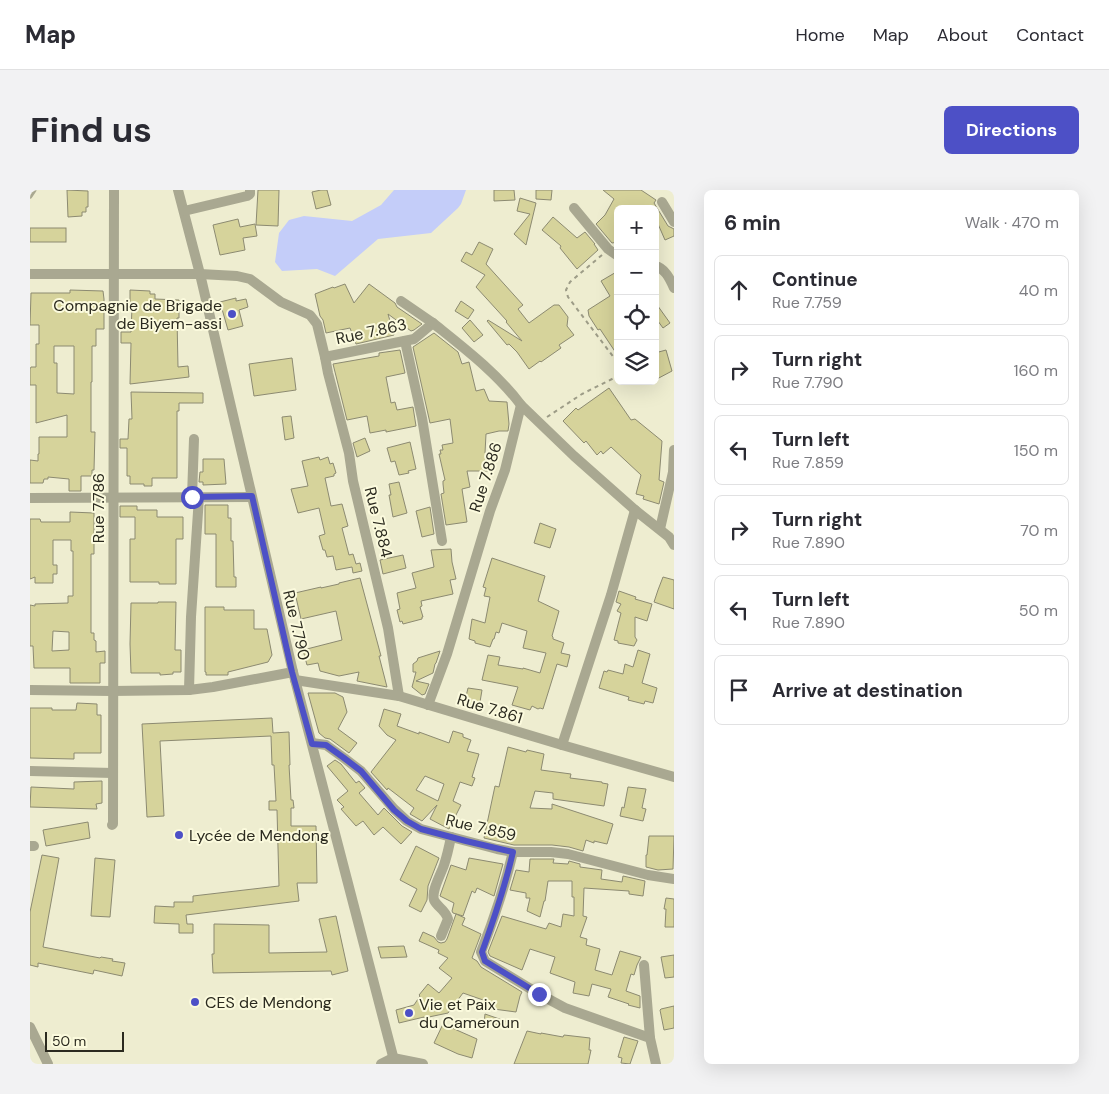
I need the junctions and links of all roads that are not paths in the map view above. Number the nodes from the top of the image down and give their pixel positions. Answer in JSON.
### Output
{"nodes":[{"id":1,"x":34,"y":190,"type":"edge"},
{"id":2,"x":114,"y":190,"type":"edge"},
{"id":3,"x":178,"y":190,"type":"edge"},
{"id":4,"x":250,"y":190,"type":"edge"},
{"id":5,"x":30,"y":196,"type":"edge"},
{"id":6,"x":662,"y":202,"type":"dead end"},
{"id":7,"x":574,"y":208,"type":"dead end"},
{"id":8,"x":184,"y":211,"type":"junction"},
{"id":9,"x":674,"y":222,"type":"edge"},
{"id":10,"x":614,"y":253,"type":"edge"},
{"id":11,"x":659,"y":266,"type":"edge"},
{"id":12,"x":30,"y":274,"type":"edge"},
{"id":13,"x":114,"y":274,"type":"junction"},
{"id":14,"x":200,"y":274,"type":"junction"},
{"id":15,"x":674,"y":288,"type":"edge"},
{"id":16,"x":401,"y":301,"type":"dead end"},
{"id":17,"x":433,"y":323,"type":"junction"},
{"id":18,"x":405,"y":340,"type":"junction"},
{"id":19,"x":325,"y":356,"type":"junction"},
{"id":20,"x":521,"y":405,"type":"junction"},
{"id":21,"x":194,"y":439,"type":"dead end"},
{"id":22,"x":674,"y":450,"type":"edge"},
{"id":23,"x":252,"y":496,"type":"junction"},
{"id":24,"x":113,"y":497,"type":"junction"},
{"id":25,"x":196,"y":497,"type":"junction"},
{"id":26,"x":30,"y":498,"type":"edge"},
{"id":27,"x":634,"y":510,"type":"junction"},
{"id":28,"x":660,"y":529,"type":"junction"},
{"id":29,"x":442,"y":541,"type":"dead end"},
{"id":30,"x":674,"y":545,"type":"edge"},
{"id":31,"x":294,"y":676,"type":"junction"},
{"id":32,"x":30,"y":690,"type":"edge"},
{"id":33,"x":189,"y":690,"type":"junction"},
{"id":34,"x":112,"y":691,"type":"junction"},
{"id":35,"x":399,"y":696,"type":"junction"},
{"id":36,"x":428,"y":705,"type":"junction"},
{"id":37,"x":312,"y":744,"type":"junction"},
{"id":38,"x":562,"y":745,"type":"junction"},
{"id":39,"x":30,"y":771,"type":"edge"},
{"id":40,"x":112,"y":773,"type":"junction"},
{"id":41,"x":674,"y":777,"type":"edge"},
{"id":42,"x":112,"y":825,"type":"dead end"},
{"id":43,"x":451,"y":838,"type":"junction"},
{"id":44,"x":513,"y":852,"type":"junction"},
{"id":45,"x":674,"y":879,"type":"edge"},
{"id":46,"x":441,"y":936,"type":"dead end"},
{"id":47,"x":644,"y":965,"type":"dead end"},
{"id":48,"x":30,"y":1027,"type":"edge"},
{"id":49,"x":650,"y":1038,"type":"junction"},
{"id":50,"x":33,"y":1042,"type":"edge"},
{"id":51,"x":394,"y":1061,"type":"edge"},
{"id":52,"x":48,"y":1064,"type":"edge"},
{"id":53,"x":381,"y":1064,"type":"edge"},
{"id":54,"x":423,"y":1064,"type":"edge"},
{"id":55,"x":656,"y":1064,"type":"edge"}],
"edges":[{"from":1,"to":5,"type":"lane"},
{"from":2,"to":13,"type":"street","name":"Rue 7.786"},
{"from":3,"to":8,"type":"street","name":"Rue 7.790"},
{"from":4,"to":8,"type":"street"},
{"from":6,"to":9,"type":"street"},
{"from":7,"to":10,"type":"street"},
{"from":8,"to":14,"type":"street","name":"Rue 7.790"},
{"from":11,"to":15,"type":"street"},
{"from":12,"to":13,"type":"street","name":"Rue 7.863"},
{"from":13,"to":14,"type":"street","name":"Rue 7.863"},
{"from":13,"to":24,"type":"street","name":"Rue 7.786"},
{"from":14,"to":19,"type":"street","name":"Rue 7.863"},
{"from":14,"to":23,"type":"street","name":"Rue 7.790"},
{"from":16,"to":17,"type":"street"},
{"from":17,"to":18,"type":"street","name":"Rue 7.863"},
{"from":17,"to":20,"type":"street"},
{"from":18,"to":19,"type":"street","name":"Rue 7.863"},
{"from":18,"to":29,"type":"street"},
{"from":19,"to":35,"type":"street","name":"Rue 7.884"},
{"from":20,"to":27,"type":"street"},
{"from":20,"to":36,"type":"street","name":"Rue 7.886"},
{"from":21,"to":25,"type":"street"},
{"from":22,"to":28,"type":"street"},
{"from":23,"to":25,"type":"street"},
{"from":23,"to":31,"type":"street","name":"Rue 7.790"},
{"from":24,"to":25,"type":"street"},
{"from":24,"to":26,"type":"street"},
{"from":24,"to":34,"type":"street","name":"Rue 7.786"},
{"from":25,"to":33,"type":"street"},
{"from":27,"to":28,"type":"street"},
{"from":27,"to":38,"type":"street"},
{"from":28,"to":30,"type":"street"},
{"from":31,"to":33,"type":"street","name":"Rue 7.861"},
{"from":31,"to":35,"type":"street","name":"Rue 7.861"},
{"from":31,"to":37,"type":"street","name":"Rue 7.790"},
{"from":32,"to":34,"type":"street","name":"Rue 7.861"},
{"from":33,"to":34,"type":"street","name":"Rue 7.861"},
{"from":34,"to":40,"type":"street","name":"Rue 7.786"},
{"from":35,"to":36,"type":"street","name":"Rue 7.861"},
{"from":36,"to":38,"type":"street","name":"Rue 7.861"},
{"from":37,"to":43,"type":"street","name":"Rue 7.859"},
{"from":37,"to":51,"type":"street","name":"Rue 7.790"},
{"from":38,"to":41,"type":"street","name":"Rue 7.861"},
{"from":39,"to":40,"type":"street"},
{"from":40,"to":42,"type":"street","name":"Rue 7.786"},
{"from":43,"to":44,"type":"street","name":"Rue 7.859"},
{"from":43,"to":46,"type":"street"},
{"from":44,"to":45,"type":"street","name":"Rue 7.859"},
{"from":44,"to":49,"type":"street"},
{"from":47,"to":49,"type":"street"},
{"from":48,"to":50,"type":"street"},
{"from":49,"to":55,"type":"street"},
{"from":50,"to":52,"type":"street"},
{"from":51,"to":53,"type":"street"},
{"from":51,"to":54,"type":"street"}]}
